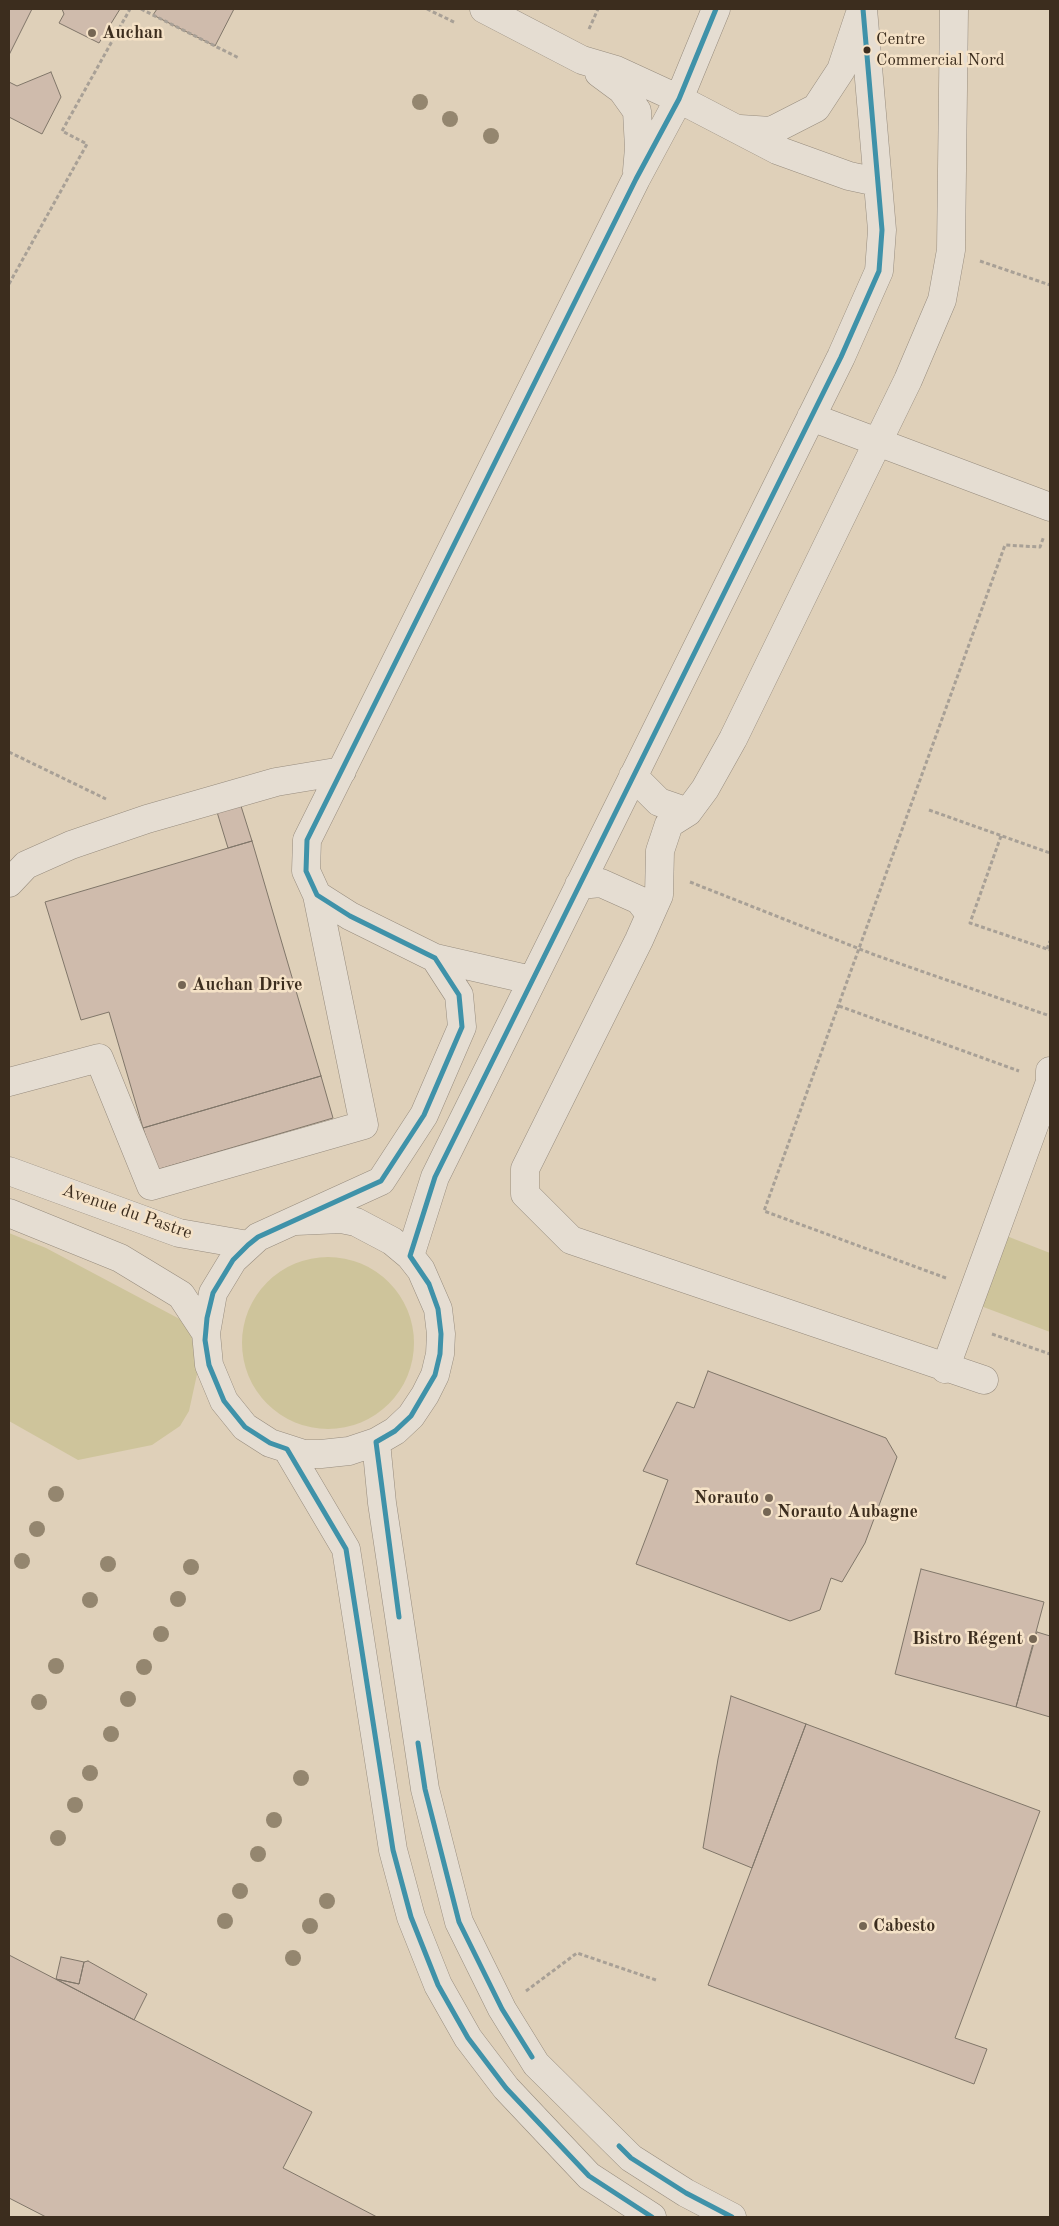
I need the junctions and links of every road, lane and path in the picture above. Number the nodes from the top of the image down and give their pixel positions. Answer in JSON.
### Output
{"nodes":[{"id":1,"x":130,"y":9,"type":"edge"},
{"id":2,"x":141,"y":9,"type":"edge"},
{"id":3,"x":484,"y":9,"type":"edge"},
{"id":4,"x":716,"y":9,"type":"edge"},
{"id":5,"x":862,"y":9,"type":"edge"},
{"id":6,"x":954,"y":9,"type":"edge"},
{"id":7,"x":239,"y":58,"type":"dead end"},
{"id":8,"x":582,"y":60,"type":"junction"},
{"id":9,"x":679,"y":99,"type":"junction"},
{"id":10,"x":733,"y":128,"type":"junction"},
{"id":11,"x":636,"y":178,"type":"junction"},
{"id":12,"x":877,"y":182,"type":"junction"},
{"id":13,"x":9,"y":284,"type":"edge"},
{"id":14,"x":811,"y":417,"type":"junction"},
{"id":15,"x":878,"y":442,"type":"junction"},
{"id":16,"x":1048,"y":520,"type":"edge"},
{"id":17,"x":9,"y":752,"type":"edge"},
{"id":18,"x":342,"y":771,"type":"junction"},
{"id":19,"x":633,"y":776,"type":"junction"},
{"id":20,"x":928,"y":810,"type":"dead end"},
{"id":21,"x":688,"y":812,"type":"junction"},
{"id":22,"x":147,"y":819,"type":"junction"},
{"id":23,"x":1001,"y":836,"type":"junction"},
{"id":24,"x":1050,"y":853,"type":"edge"},
{"id":25,"x":659,"y":862,"type":"junction"},
{"id":26,"x":9,"y":883,"type":"edge"},
{"id":27,"x":579,"y":885,"type":"junction"},
{"id":28,"x":317,"y":895,"type":"junction"},
{"id":29,"x":650,"y":914,"type":"junction"},
{"id":30,"x":1050,"y":941,"type":"edge"},
{"id":31,"x":860,"y":949,"type":"junction"},
{"id":32,"x":1049,"y":949,"type":"edge"},
{"id":33,"x":434,"y":958,"type":"junction"},
{"id":34,"x":531,"y":980,"type":"junction"},
{"id":35,"x":839,"y":1006,"type":"junction"},
{"id":36,"x":1050,"y":1016,"type":"edge"},
{"id":37,"x":1050,"y":1071,"type":"edge"},
{"id":38,"x":9,"y":1082,"type":"edge"},
{"id":39,"x":1050,"y":1082,"type":"edge"},
{"id":40,"x":9,"y":1171,"type":"edge"},
{"id":41,"x":9,"y":1213,"type":"edge"},
{"id":42,"x":296,"y":1221,"type":"junction"},
{"id":43,"x":248,"y":1245,"type":"junction"},
{"id":44,"x":410,"y":1256,"type":"junction"},
{"id":45,"x":974,"y":1289,"type":"junction"},
{"id":46,"x":962,"y":1323,"type":"junction"},
{"id":47,"x":206,"y":1333,"type":"junction"},
{"id":48,"x":1050,"y":1354,"type":"edge"},
{"id":49,"x":945,"y":1368,"type":"junction"},
{"id":50,"x":984,"y":1380,"type":"dead end"},
{"id":51,"x":376,"y":1442,"type":"junction"},
{"id":52,"x":287,"y":1449,"type":"junction"},
{"id":53,"x":656,"y":1980,"type":"dead end"},
{"id":54,"x":502,"y":2009,"type":"junction"},
{"id":55,"x":652,"y":2217,"type":"edge"},
{"id":56,"x":732,"y":2217,"type":"edge"}],
"edges":[{"from":1,"to":13,"type":"path"},
{"from":2,"to":7,"type":"path"},
{"from":3,"to":8,"type":"street"},
{"from":4,"to":9,"type":"street"},
{"from":5,"to":10,"type":"street"},
{"from":5,"to":12,"type":"street"},
{"from":6,"to":15,"type":"street"},
{"from":8,"to":9,"type":"street"},
{"from":8,"to":11,"type":"street"},
{"from":9,"to":10,"type":"street"},
{"from":9,"to":11,"type":"street"},
{"from":10,"to":12,"type":"street"},
{"from":11,"to":18,"type":"street"},
{"from":12,"to":14,"type":"street"},
{"from":14,"to":15,"type":"street"},
{"from":14,"to":19,"type":"street"},
{"from":15,"to":16,"type":"street"},
{"from":15,"to":21,"type":"street"},
{"from":16,"to":31,"type":"path"},
{"from":17,"to":22,"type":"path"},
{"from":18,"to":22,"type":"street"},
{"from":18,"to":28,"type":"street"},
{"from":19,"to":21,"type":"street"},
{"from":19,"to":27,"type":"street"},
{"from":20,"to":23,"type":"path"},
{"from":21,"to":25,"type":"street"},
{"from":22,"to":26,"type":"street"},
{"from":23,"to":24,"type":"path"},
{"from":23,"to":32,"type":"path"},
{"from":25,"to":29,"type":"street"},
{"from":25,"to":31,"type":"path"},
{"from":27,"to":29,"type":"street"},
{"from":27,"to":34,"type":"street"},
{"from":28,"to":33,"type":"street"},
{"from":28,"to":38,"type":"street"},
{"from":29,"to":49,"type":"street"},
{"from":30,"to":32,"type":"path"},
{"from":31,"to":35,"type":"path"},
{"from":31,"to":36,"type":"path"},
{"from":33,"to":34,"type":"street"},
{"from":33,"to":42,"type":"street"},
{"from":34,"to":44,"type":"street"},
{"from":35,"to":39,"type":"path"},
{"from":35,"to":45,"type":"path"},
{"from":37,"to":39,"type":"street"},
{"from":39,"to":45,"type":"street"},
{"from":40,"to":43,"type":"street","name":"Avenue du Pastre"},
{"from":41,"to":47,"type":"street"},
{"from":42,"to":43,"type":"street"},
{"from":42,"to":44,"type":"street"},
{"from":43,"to":47,"type":"street"},
{"from":44,"to":51,"type":"street"},
{"from":45,"to":46,"type":"street"},
{"from":46,"to":48,"type":"path"},
{"from":46,"to":49,"type":"street"},
{"from":47,"to":52,"type":"street"},
{"from":49,"to":50,"type":"street"},
{"from":51,"to":52,"type":"street"},
{"from":51,"to":54,"type":"street"},
{"from":52,"to":55,"type":"street"},
{"from":53,"to":54,"type":"path"},
{"from":54,"to":56,"type":"street"}]}
